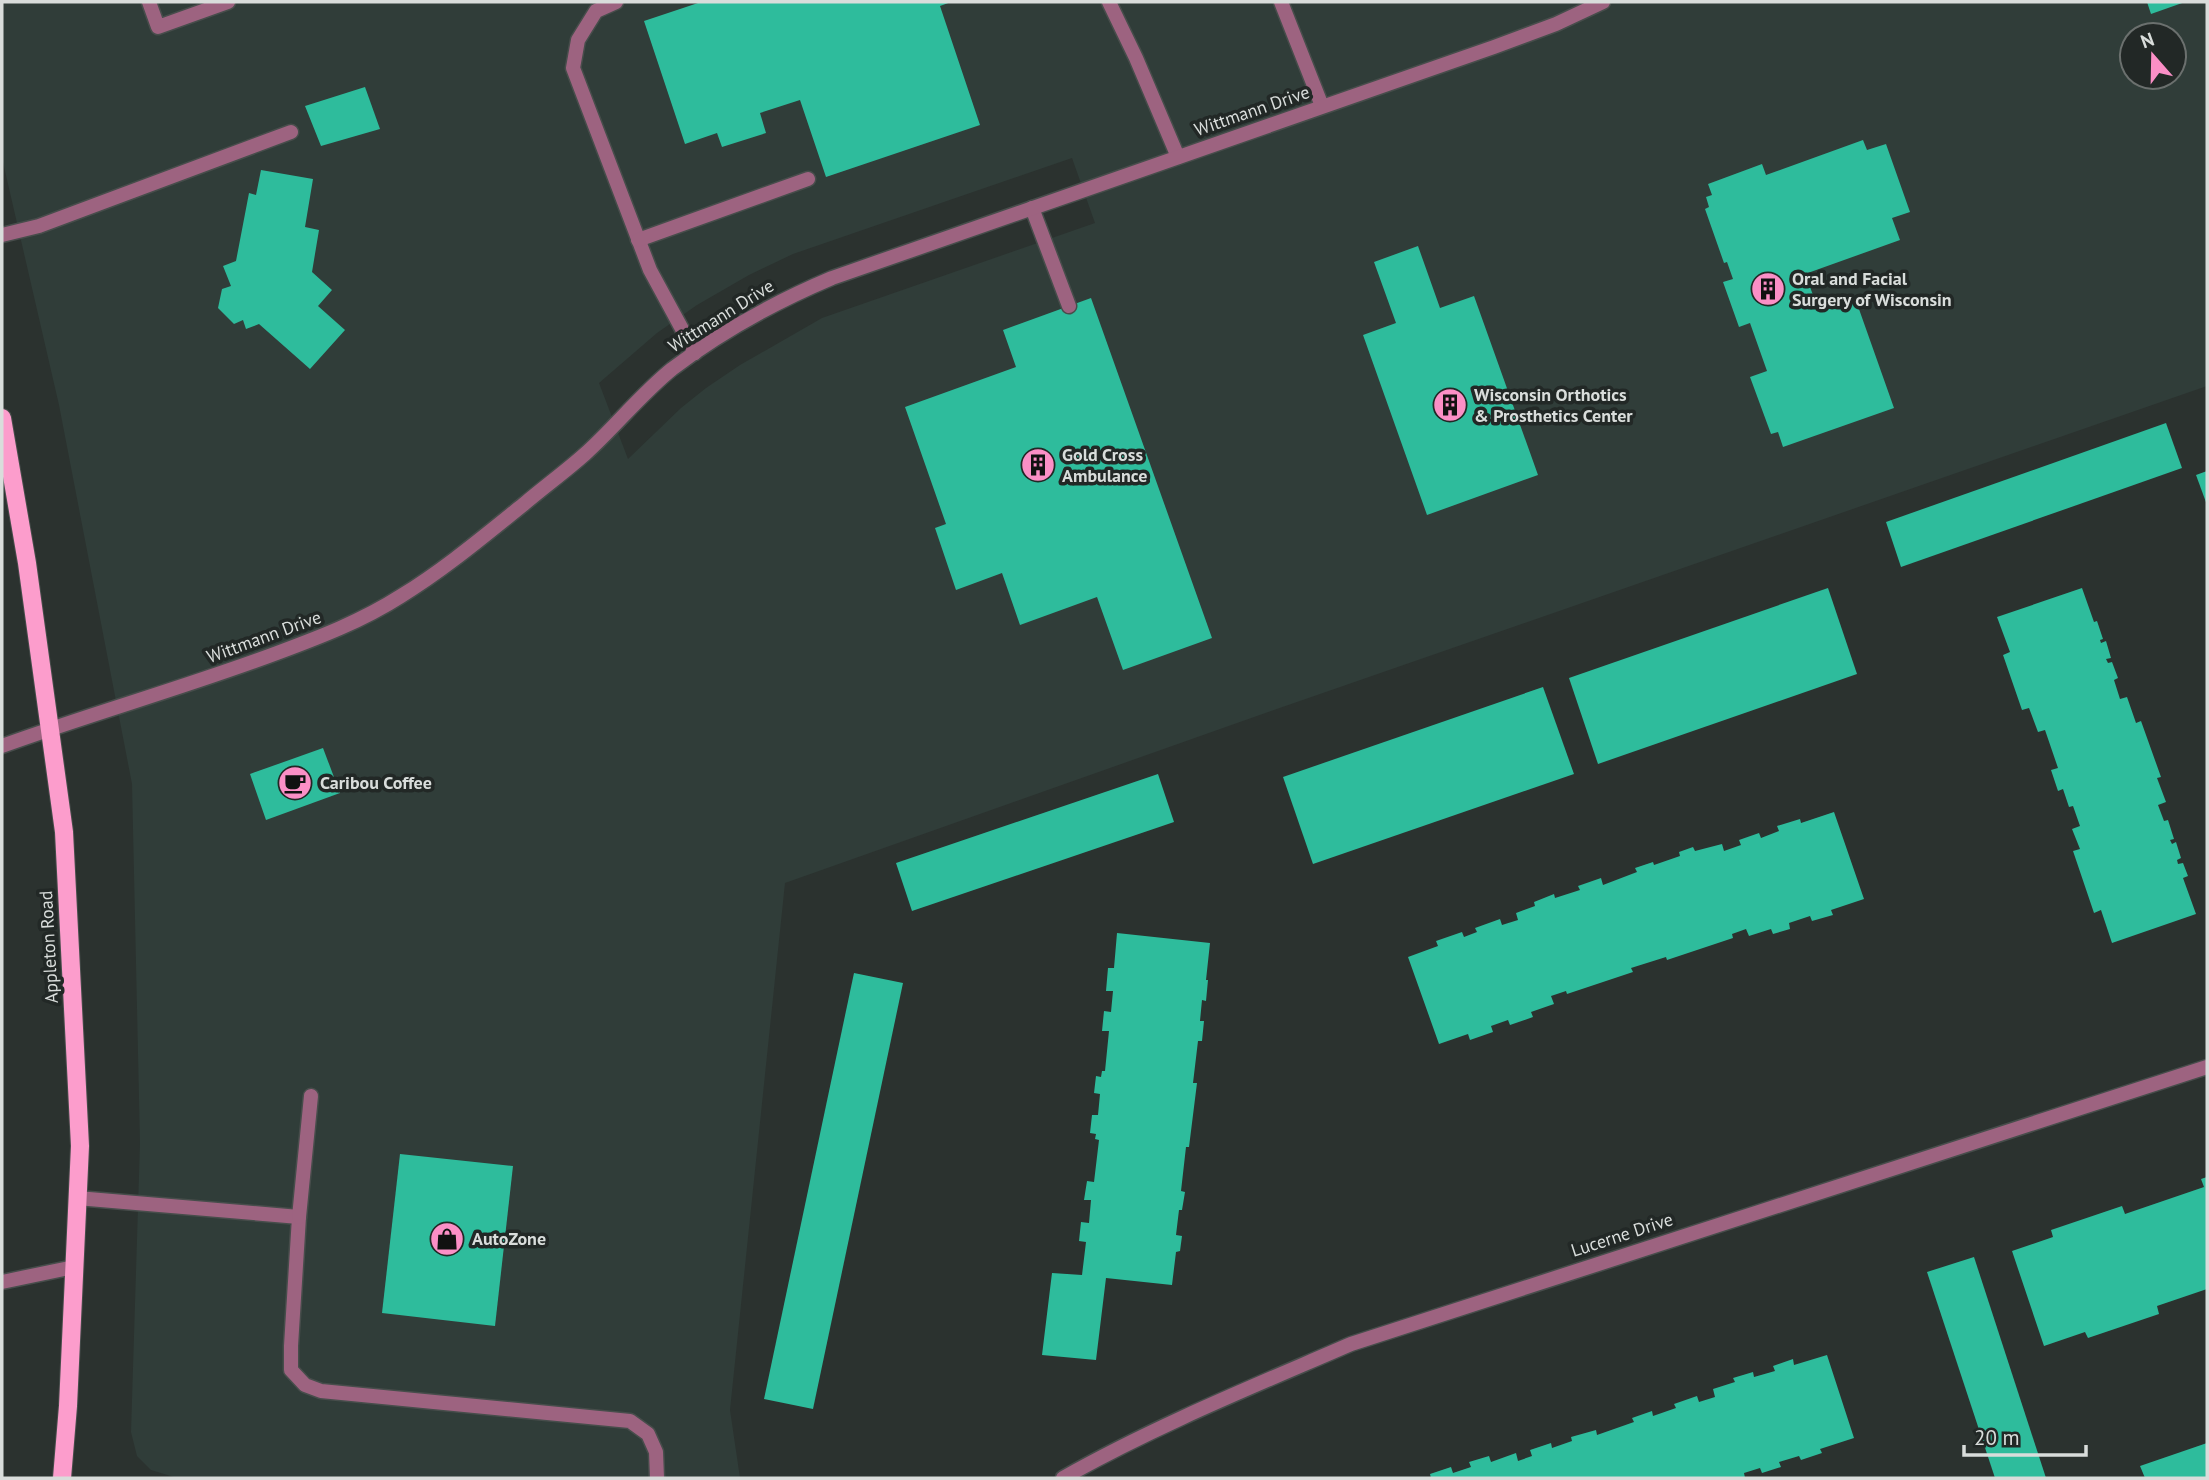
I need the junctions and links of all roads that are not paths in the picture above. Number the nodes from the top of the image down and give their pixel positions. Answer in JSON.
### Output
{"nodes":[{"id":1,"x":149,"y":2,"type":"edge"},
{"id":2,"x":228,"y":2,"type":"edge"},
{"id":3,"x":616,"y":2,"type":"edge"},
{"id":4,"x":1109,"y":2,"type":"edge"},
{"id":5,"x":1281,"y":2,"type":"edge"},
{"id":6,"x":1603,"y":2,"type":"edge"},
{"id":7,"x":1322,"y":106,"type":"junction"},
{"id":8,"x":291,"y":132,"type":"dead end"},
{"id":9,"x":1178,"y":157,"type":"junction"},
{"id":10,"x":808,"y":179,"type":"dead end"},
{"id":11,"x":1032,"y":208,"type":"junction"},
{"id":12,"x":2,"y":235,"type":"edge"},
{"id":13,"x":638,"y":240,"type":"junction"},
{"id":14,"x":1069,"y":306,"type":"dead end"},
{"id":15,"x":695,"y":353,"type":"junction"},
{"id":16,"x":2,"y":418,"type":"edge"},
{"id":17,"x":49,"y":729,"type":"junction"},
{"id":18,"x":2,"y":746,"type":"edge"},
{"id":19,"x":2207,"y":1067,"type":"edge"},
{"id":20,"x":311,"y":1096,"type":"dead end"},
{"id":21,"x":77,"y":1198,"type":"junction"},
{"id":22,"x":299,"y":1217,"type":"junction"},
{"id":23,"x":74,"y":1267,"type":"junction"},
{"id":24,"x":2,"y":1282,"type":"edge"},
{"id":25,"x":62,"y":1478,"type":"edge"},
{"id":26,"x":657,"y":1478,"type":"edge"},
{"id":27,"x":1063,"y":1478,"type":"edge"}],
"edges":[{"from":1,"to":2,"type":"street"},
{"from":3,"to":13,"type":"street"},
{"from":4,"to":9,"type":"street"},
{"from":5,"to":7,"type":"street"},
{"from":6,"to":7,"type":"street","name":"Wittmann Drive"},
{"from":7,"to":9,"type":"street","name":"Wittmann Drive"},
{"from":8,"to":12,"type":"street"},
{"from":9,"to":11,"type":"street","name":"Wittmann Drive"},
{"from":10,"to":13,"type":"street"},
{"from":11,"to":14,"type":"street"},
{"from":11,"to":15,"type":"street","name":"Wittmann Drive"},
{"from":13,"to":15,"type":"street"},
{"from":15,"to":17,"type":"street","name":"Wittmann Drive"},
{"from":16,"to":17,"type":"main road","name":"Appleton Road"},
{"from":17,"to":18,"type":"street","name":"Wittmann Drive"},
{"from":17,"to":21,"type":"main road","name":"Appleton Road"},
{"from":19,"to":27,"type":"street","name":"Lucerne Drive"},
{"from":20,"to":22,"type":"street"},
{"from":21,"to":22,"type":"street"},
{"from":21,"to":23,"type":"main road","name":"Appleton Road"},
{"from":22,"to":26,"type":"street"},
{"from":23,"to":24,"type":"street"},
{"from":23,"to":25,"type":"main road","name":"Appleton Road"}]}
